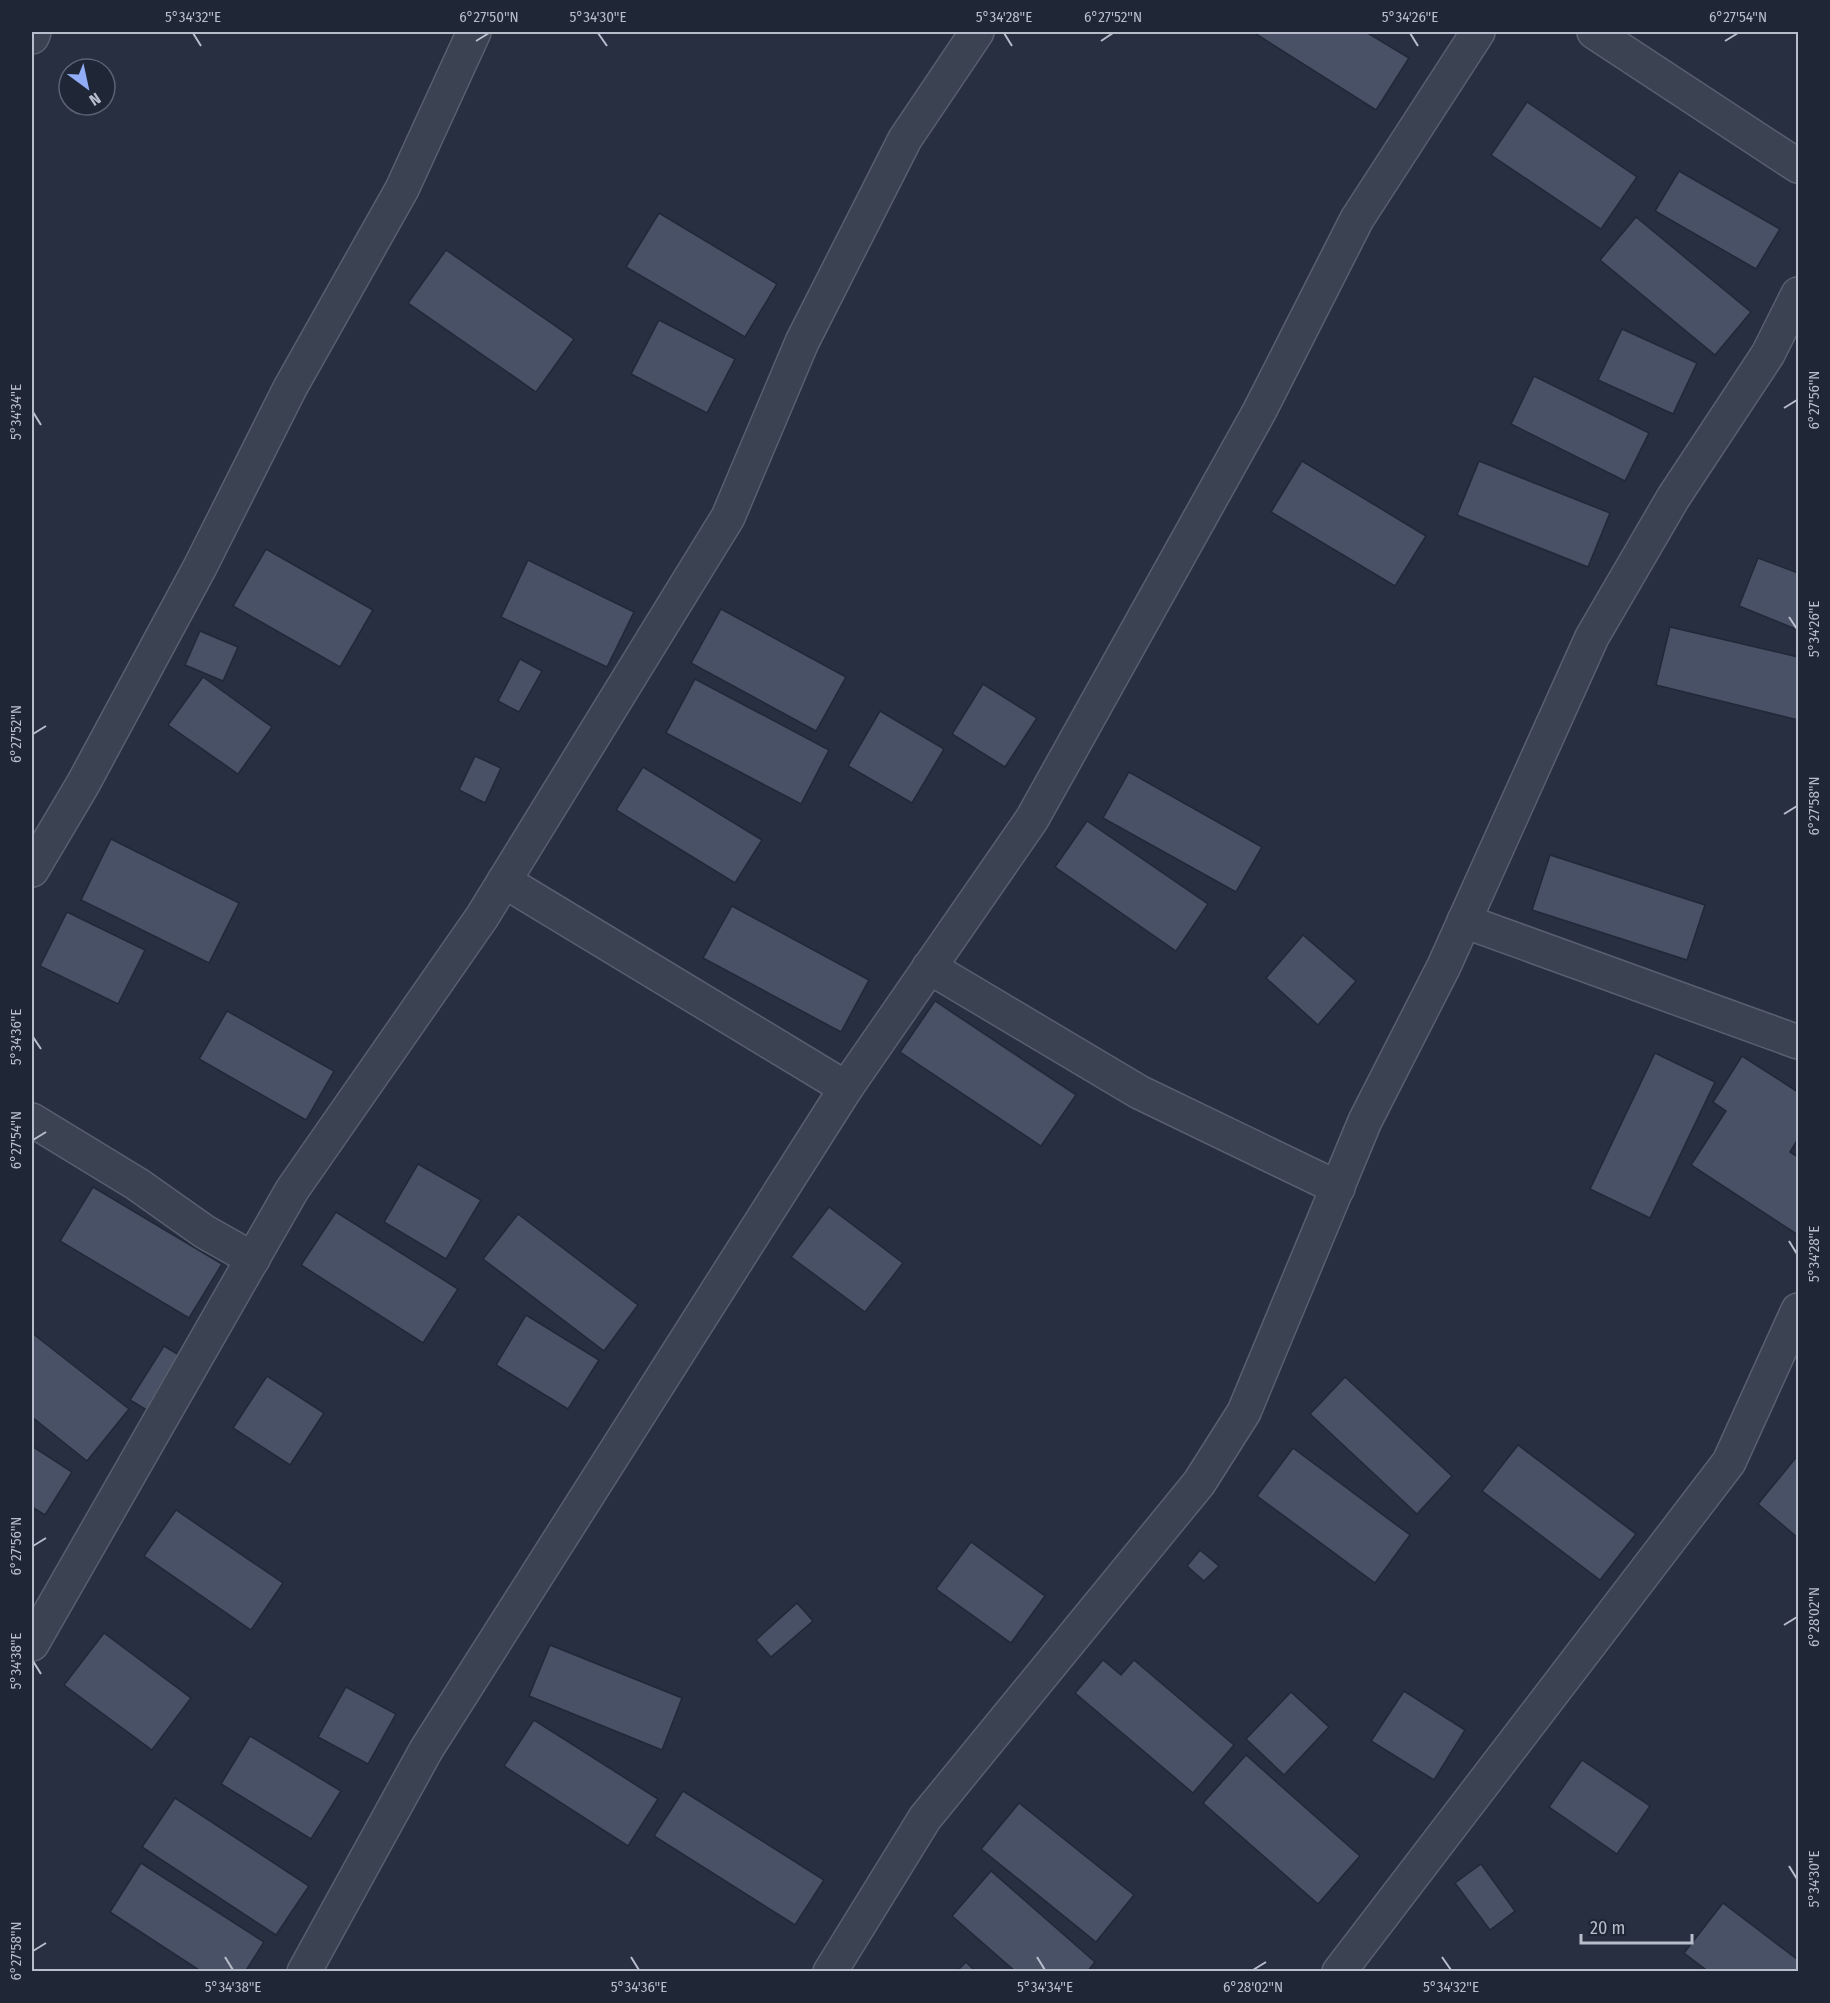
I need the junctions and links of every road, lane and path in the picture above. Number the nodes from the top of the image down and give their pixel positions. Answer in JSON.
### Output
{"nodes":[{"id":1,"x":34,"y":32,"type":"edge"},
{"id":2,"x":474,"y":32,"type":"edge"},
{"id":3,"x":977,"y":32,"type":"edge"},
{"id":4,"x":1478,"y":32,"type":"edge"},
{"id":5,"x":1594,"y":32,"type":"edge"},
{"id":6,"x":32,"y":37,"type":"edge"},
{"id":7,"x":1798,"y":166,"type":"edge"},
{"id":8,"x":1798,"y":294,"type":"edge"},
{"id":9,"x":32,"y":870,"type":"edge"},
{"id":10,"x":504,"y":881,"type":"junction"},
{"id":11,"x":1464,"y":921,"type":"junction"},
{"id":12,"x":929,"y":967,"type":"junction"},
{"id":13,"x":1798,"y":1042,"type":"edge"},
{"id":14,"x":846,"y":1088,"type":"junction"},
{"id":15,"x":32,"y":1120,"type":"edge"},
{"id":16,"x":1338,"y":1188,"type":"junction"},
{"id":17,"x":253,"y":1259,"type":"junction"},
{"id":18,"x":1798,"y":1310,"type":"edge"},
{"id":19,"x":32,"y":1644,"type":"edge"},
{"id":20,"x":304,"y":1971,"type":"edge"},
{"id":21,"x":830,"y":1971,"type":"edge"},
{"id":22,"x":1339,"y":1971,"type":"edge"}],
"edges":[{"from":1,"to":6,"type":"street"},
{"from":2,"to":9,"type":"street"},
{"from":3,"to":10,"type":"street"},
{"from":4,"to":12,"type":"street"},
{"from":5,"to":7,"type":"street"},
{"from":8,"to":11,"type":"street"},
{"from":10,"to":14,"type":"street"},
{"from":10,"to":17,"type":"street"},
{"from":11,"to":13,"type":"street"},
{"from":11,"to":16,"type":"street"},
{"from":12,"to":14,"type":"street"},
{"from":12,"to":16,"type":"street"},
{"from":14,"to":20,"type":"street"},
{"from":15,"to":17,"type":"street"},
{"from":16,"to":21,"type":"street"},
{"from":17,"to":19,"type":"street"},
{"from":18,"to":22,"type":"street"}]}
